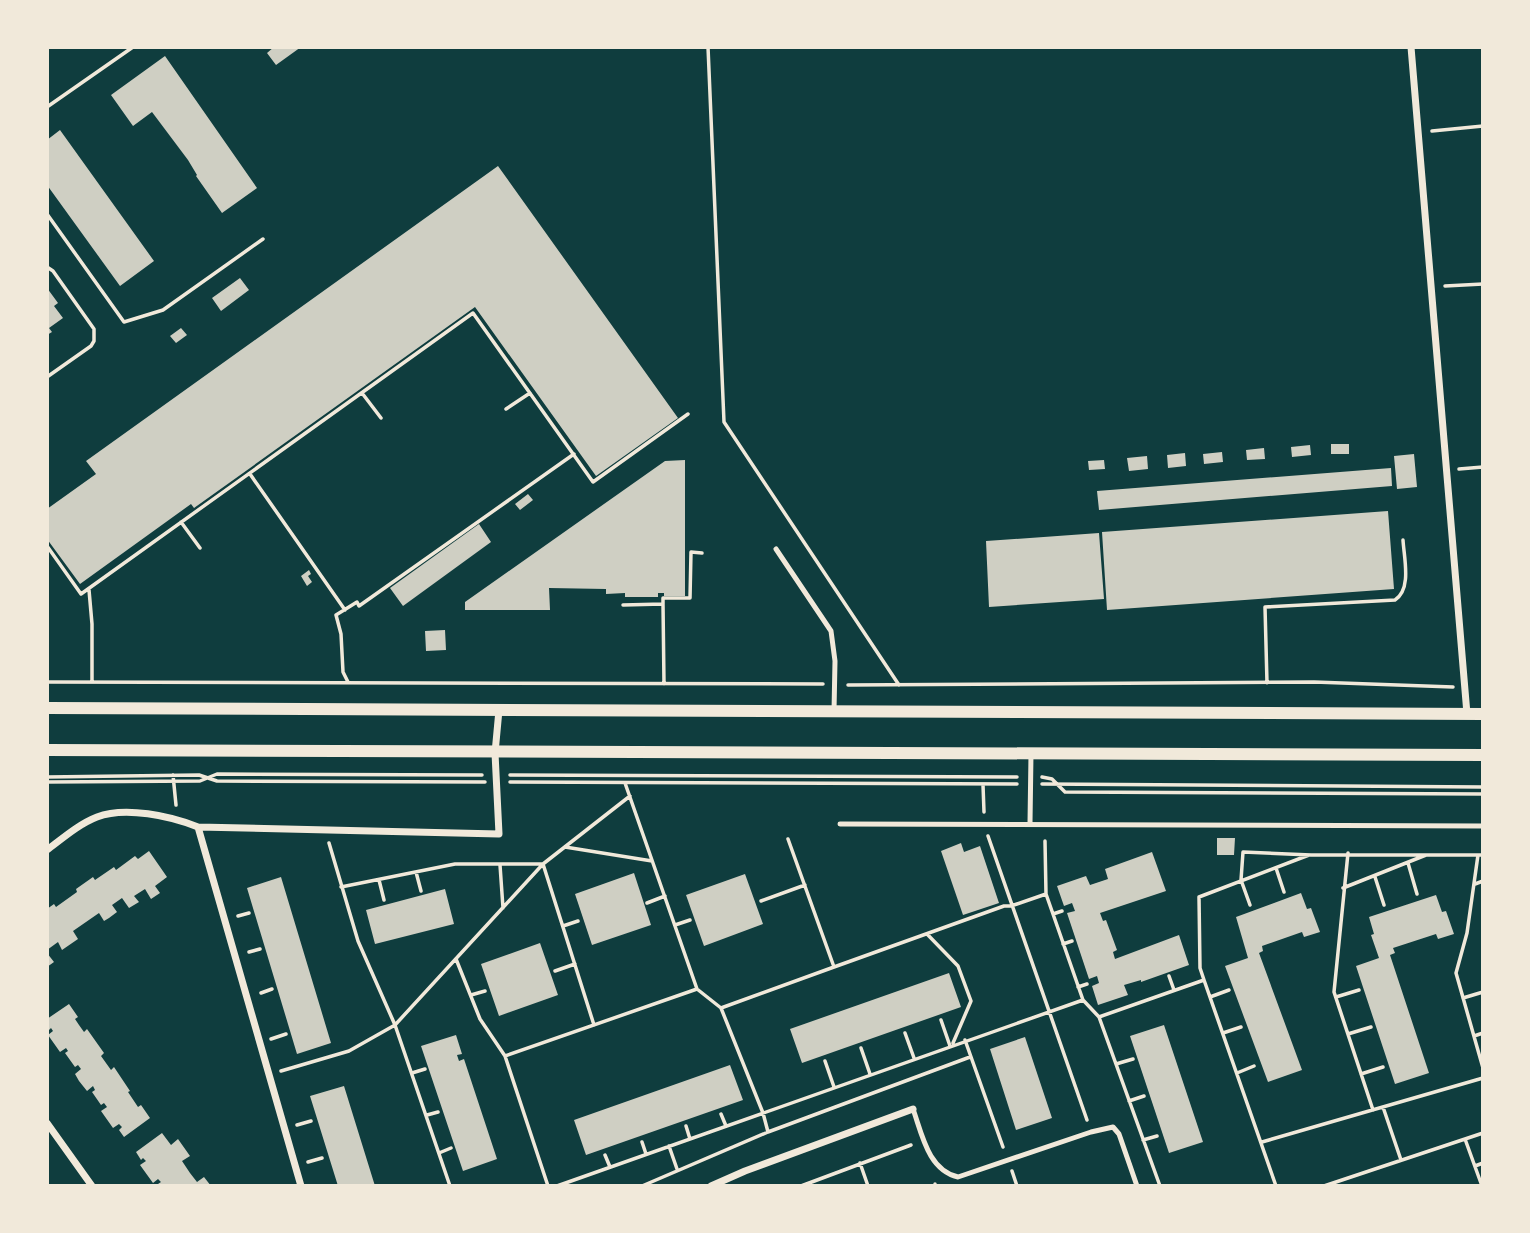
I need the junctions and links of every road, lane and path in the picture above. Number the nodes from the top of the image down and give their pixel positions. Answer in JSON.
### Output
{"nodes":[{"id":1,"x":133,"y":47,"type":"edge"},
{"id":2,"x":708,"y":47,"type":"edge"},
{"id":3,"x":1411,"y":47,"type":"edge"},
{"id":4,"x":47,"y":107,"type":"edge"},
{"id":5,"x":1483,"y":126,"type":"edge"},
{"id":6,"x":1419,"y":132,"type":"junction"},
{"id":7,"x":47,"y":214,"type":"edge"},
{"id":8,"x":263,"y":239,"type":"dead end"},
{"id":9,"x":47,"y":267,"type":"edge"},
{"id":10,"x":1483,"y":284,"type":"edge"},
{"id":11,"x":1432,"y":287,"type":"junction"},
{"id":12,"x":47,"y":377,"type":"edge"},
{"id":13,"x":362,"y":393,"type":"junction"},
{"id":14,"x":530,"y":393,"type":"junction"},
{"id":15,"x":506,"y":409,"type":"dead end"},
{"id":16,"x":688,"y":414,"type":"dead end"},
{"id":17,"x":381,"y":418,"type":"dead end"},
{"id":18,"x":574,"y":454,"type":"junction"},
{"id":19,"x":1483,"y":467,"type":"edge"},
{"id":20,"x":1447,"y":470,"type":"junction"},
{"id":21,"x":249,"y":473,"type":"junction"},
{"id":22,"x":181,"y":522,"type":"junction"},
{"id":23,"x":1403,"y":540,"type":"dead end"},
{"id":24,"x":47,"y":546,"type":"edge"},
{"id":25,"x":200,"y":548,"type":"dead end"},
{"id":26,"x":776,"y":549,"type":"dead end"},
{"id":27,"x":702,"y":553,"type":"dead end"},
{"id":28,"x":88,"y":589,"type":"junction"},
{"id":29,"x":663,"y":604,"type":"junction"},
{"id":30,"x":623,"y":605,"type":"dead end"},
{"id":31,"x":345,"y":610,"type":"junction"},
{"id":32,"x":47,"y":682,"type":"edge"},
{"id":33,"x":92,"y":682,"type":"junction"},
{"id":34,"x":348,"y":682,"type":"junction"},
{"id":35,"x":1267,"y":683,"type":"junction"},
{"id":36,"x":664,"y":684,"type":"junction"},
{"id":37,"x":834,"y":684,"type":"junction"},
{"id":38,"x":900,"y":685,"type":"junction"},
{"id":39,"x":1465,"y":687,"type":"junction"},
{"id":40,"x":47,"y":708,"type":"edge"},
{"id":41,"x":499,"y":710,"type":"junction"},
{"id":42,"x":834,"y":711,"type":"junction"},
{"id":43,"x":1467,"y":714,"type":"junction"},
{"id":44,"x":1483,"y":714,"type":"edge"},
{"id":45,"x":47,"y":750,"type":"edge"},
{"id":46,"x":495,"y":753,"type":"junction"},
{"id":47,"x":1031,"y":754,"type":"junction"},
{"id":48,"x":1483,"y":755,"type":"edge"},
{"id":49,"x":173,"y":775,"type":"junction"},
{"id":50,"x":47,"y":777,"type":"edge"},
{"id":51,"x":208,"y":777,"type":"junction"},
{"id":52,"x":497,"y":778,"type":"junction"},
{"id":53,"x":1031,"y":780,"type":"junction"},
{"id":54,"x":47,"y":782,"type":"edge"},
{"id":55,"x":174,"y":782,"type":"junction"},
{"id":56,"x":625,"y":783,"type":"junction"},
{"id":57,"x":983,"y":784,"type":"junction"},
{"id":58,"x":1058,"y":785,"type":"junction"},
{"id":59,"x":1483,"y":787,"type":"edge"},
{"id":60,"x":1483,"y":794,"type":"edge"},
{"id":61,"x":630,"y":796,"type":"junction"},
{"id":62,"x":176,"y":818,"type":"junction"},
{"id":63,"x":1030,"y":823,"type":"junction"},
{"id":64,"x":840,"y":824,"type":"dead end"},
{"id":65,"x":984,"y":824,"type":"junction"},
{"id":66,"x":1483,"y":826,"type":"edge"},
{"id":67,"x":198,"y":827,"type":"junction"},
{"id":68,"x":788,"y":839,"type":"dead end"},
{"id":69,"x":1045,"y":841,"type":"dead end"},
{"id":70,"x":329,"y":843,"type":"dead end"},
{"id":71,"x":565,"y":847,"type":"junction"},
{"id":72,"x":47,"y":850,"type":"edge"},
{"id":73,"x":1348,"y":853,"type":"junction"},
{"id":74,"x":1311,"y":855,"type":"junction"},
{"id":75,"x":1428,"y":855,"type":"junction"},
{"id":76,"x":1480,"y":855,"type":"edge"},
{"id":77,"x":653,"y":861,"type":"junction"},
{"id":78,"x":1408,"y":863,"type":"junction"},
{"id":79,"x":543,"y":864,"type":"junction"},
{"id":80,"x":500,"y":865,"type":"junction"},
{"id":81,"x":1276,"y":868,"type":"junction"},
{"id":82,"x":416,"y":872,"type":"junction"},
{"id":83,"x":1374,"y":876,"type":"junction"},
{"id":84,"x":379,"y":880,"type":"junction"},
{"id":85,"x":1241,"y":880,"type":"junction"},
{"id":86,"x":1483,"y":881,"type":"edge"},
{"id":87,"x":1475,"y":884,"type":"junction"},
{"id":88,"x":805,"y":885,"type":"junction"},
{"id":89,"x":341,"y":887,"type":"junction"},
{"id":90,"x":1343,"y":888,"type":"junction"},
{"id":91,"x":421,"y":891,"type":"dead end"},
{"id":92,"x":1284,"y":892,"type":"dead end"},
{"id":93,"x":1046,"y":894,"type":"junction"},
{"id":94,"x":1417,"y":894,"type":"dead end"},
{"id":95,"x":665,"y":896,"type":"junction"},
{"id":96,"x":384,"y":900,"type":"dead end"},
{"id":97,"x":761,"y":901,"type":"dead end"},
{"id":98,"x":647,"y":903,"type":"dead end"},
{"id":99,"x":1250,"y":905,"type":"dead end"},
{"id":100,"x":1384,"y":905,"type":"dead end"},
{"id":101,"x":1011,"y":906,"type":"junction"},
{"id":102,"x":503,"y":908,"type":"junction"},
{"id":103,"x":1062,"y":911,"type":"dead end"},
{"id":104,"x":249,"y":912,"type":"dead end"},
{"id":105,"x":1053,"y":914,"type":"junction"},
{"id":106,"x":233,"y":918,"type":"dead end"},
{"id":107,"x":690,"y":920,"type":"dead end"},
{"id":108,"x":578,"y":921,"type":"dead end"},
{"id":109,"x":675,"y":925,"type":"junction"},
{"id":110,"x":563,"y":926,"type":"junction"},
{"id":111,"x":927,"y":934,"type":"junction"},
{"id":112,"x":1072,"y":941,"type":"dead end"},
{"id":113,"x":1063,"y":944,"type":"junction"},
{"id":114,"x":260,"y":949,"type":"dead end"},
{"id":115,"x":244,"y":954,"type":"dead end"},
{"id":116,"x":456,"y":959,"type":"junction"},
{"id":117,"x":575,"y":964,"type":"junction"},
{"id":118,"x":834,"y":967,"type":"junction"},
{"id":119,"x":555,"y":971,"type":"dead end"},
{"id":120,"x":1169,"y":976,"type":"dead end"},
{"id":121,"x":1204,"y":980,"type":"junction"},
{"id":122,"x":1087,"y":984,"type":"dead end"},
{"id":123,"x":1078,"y":987,"type":"junction"},
{"id":124,"x":272,"y":989,"type":"dead end"},
{"id":125,"x":697,"y":989,"type":"junction"},
{"id":126,"x":485,"y":990,"type":"dead end"},
{"id":127,"x":1174,"y":990,"type":"junction"},
{"id":128,"x":1229,"y":990,"type":"dead end"},
{"id":129,"x":1359,"y":990,"type":"dead end"},
{"id":130,"x":1483,"y":992,"type":"edge"},
{"id":131,"x":256,"y":995,"type":"dead end"},
{"id":132,"x":471,"y":995,"type":"junction"},
{"id":133,"x":1210,"y":997,"type":"junction"},
{"id":134,"x":1336,"y":998,"type":"junction"},
{"id":135,"x":1463,"y":998,"type":"junction"},
{"id":136,"x":1083,"y":1000,"type":"junction"},
{"id":137,"x":721,"y":1008,"type":"junction"},
{"id":138,"x":1049,"y":1012,"type":"junction"},
{"id":139,"x":1099,"y":1017,"type":"junction"},
{"id":140,"x":941,"y":1020,"type":"dead end"},
{"id":141,"x":395,"y":1025,"type":"junction"},
{"id":142,"x":594,"y":1025,"type":"junction"},
{"id":143,"x":1241,"y":1027,"type":"dead end"},
{"id":144,"x":1370,"y":1027,"type":"dead end"},
{"id":145,"x":905,"y":1033,"type":"dead end"},
{"id":146,"x":1223,"y":1033,"type":"junction"},
{"id":147,"x":1483,"y":1033,"type":"edge"},
{"id":148,"x":286,"y":1034,"type":"dead end"},
{"id":149,"x":1348,"y":1034,"type":"junction"},
{"id":150,"x":1474,"y":1036,"type":"junction"},
{"id":151,"x":269,"y":1040,"type":"dead end"},
{"id":152,"x":965,"y":1040,"type":"junction"},
{"id":153,"x":951,"y":1045,"type":"junction"},
{"id":154,"x":862,"y":1048,"type":"dead end"},
{"id":155,"x":505,"y":1056,"type":"junction"},
{"id":156,"x":970,"y":1057,"type":"junction"},
{"id":157,"x":914,"y":1058,"type":"junction"},
{"id":158,"x":1133,"y":1059,"type":"dead end"},
{"id":159,"x":825,"y":1061,"type":"dead end"},
{"id":160,"x":1116,"y":1064,"type":"junction"},
{"id":161,"x":1254,"y":1066,"type":"dead end"},
{"id":162,"x":1383,"y":1067,"type":"dead end"},
{"id":163,"x":1483,"y":1068,"type":"edge"},
{"id":164,"x":425,"y":1069,"type":"dead end"},
{"id":165,"x":279,"y":1072,"type":"dead end"},
{"id":166,"x":412,"y":1073,"type":"junction"},
{"id":167,"x":1237,"y":1073,"type":"junction"},
{"id":168,"x":870,"y":1074,"type":"junction"},
{"id":169,"x":1362,"y":1074,"type":"junction"},
{"id":170,"x":1483,"y":1077,"type":"edge"},
{"id":171,"x":834,"y":1087,"type":"junction"},
{"id":172,"x":1144,"y":1096,"type":"dead end"},
{"id":173,"x":1129,"y":1101,"type":"junction"},
{"id":174,"x":1383,"y":1107,"type":"junction"},
{"id":175,"x":913,"y":1110,"type":"joint"},
{"id":176,"x":1373,"y":1110,"type":"junction"},
{"id":177,"x":438,"y":1112,"type":"dead end"},
{"id":178,"x":763,"y":1113,"type":"junction"},
{"id":179,"x":721,"y":1114,"type":"dead end"},
{"id":180,"x":427,"y":1115,"type":"junction"},
{"id":181,"x":311,"y":1121,"type":"dead end"},
{"id":182,"x":47,"y":1124,"type":"edge"},
{"id":183,"x":295,"y":1126,"type":"dead end"},
{"id":184,"x":686,"y":1126,"type":"dead end"},
{"id":185,"x":726,"y":1126,"type":"junction"},
{"id":186,"x":768,"y":1132,"type":"junction"},
{"id":187,"x":1091,"y":1132,"type":"junction"},
{"id":188,"x":1483,"y":1133,"type":"edge"},
{"id":189,"x":1157,"y":1136,"type":"dead end"},
{"id":190,"x":690,"y":1139,"type":"junction"},
{"id":191,"x":1465,"y":1139,"type":"junction"},
{"id":192,"x":924,"y":1140,"type":"junction"},
{"id":193,"x":1143,"y":1140,"type":"junction"},
{"id":194,"x":642,"y":1142,"type":"dead end"},
{"id":195,"x":1262,"y":1142,"type":"junction"},
{"id":196,"x":668,"y":1146,"type":"junction"},
{"id":197,"x":451,"y":1148,"type":"dead end"},
{"id":198,"x":439,"y":1153,"type":"junction"},
{"id":199,"x":646,"y":1154,"type":"junction"},
{"id":200,"x":606,"y":1155,"type":"dead end"},
{"id":201,"x":322,"y":1158,"type":"dead end"},
{"id":202,"x":1008,"y":1160,"type":"junction"},
{"id":203,"x":1401,"y":1160,"type":"junction"},
{"id":204,"x":306,"y":1163,"type":"dead end"},
{"id":205,"x":860,"y":1163,"type":"junction"},
{"id":206,"x":1483,"y":1163,"type":"edge"},
{"id":207,"x":1475,"y":1166,"type":"junction"},
{"id":208,"x":610,"y":1167,"type":"junction"},
{"id":209,"x":677,"y":1169,"type":"junction"},
{"id":210,"x":1015,"y":1185,"type":"edge"},
{"id":211,"x":92,"y":1186,"type":"edge"},
{"id":212,"x":302,"y":1186,"type":"edge"},
{"id":213,"x":450,"y":1186,"type":"edge"},
{"id":214,"x":548,"y":1186,"type":"edge"},
{"id":215,"x":556,"y":1186,"type":"edge"},
{"id":216,"x":642,"y":1186,"type":"edge"},
{"id":217,"x":711,"y":1186,"type":"edge"},
{"id":218,"x":801,"y":1186,"type":"edge"},
{"id":219,"x":868,"y":1186,"type":"edge"},
{"id":220,"x":1024,"y":1186,"type":"edge"},
{"id":221,"x":1137,"y":1186,"type":"edge"},
{"id":222,"x":1160,"y":1186,"type":"edge"},
{"id":223,"x":1276,"y":1186,"type":"edge"},
{"id":224,"x":1325,"y":1186,"type":"edge"},
{"id":225,"x":1482,"y":1186,"type":"edge"}],
"edges":[{"from":1,"to":4,"type":"path"},
{"from":2,"to":38,"type":"path"},
{"from":3,"to":6,"type":"street"},
{"from":5,"to":6,"type":"path"},
{"from":6,"to":11,"type":"street"},
{"from":7,"to":8,"type":"path"},
{"from":9,"to":12,"type":"path"},
{"from":10,"to":11,"type":"path"},
{"from":11,"to":20,"type":"street"},
{"from":13,"to":14,"type":"path"},
{"from":13,"to":17,"type":"path"},
{"from":13,"to":21,"type":"path"},
{"from":14,"to":15,"type":"path"},
{"from":14,"to":18,"type":"path"},
{"from":16,"to":18,"type":"path"},
{"from":18,"to":31,"type":"path"},
{"from":19,"to":20,"type":"path"},
{"from":20,"to":39,"type":"street"},
{"from":21,"to":22,"type":"path"},
{"from":21,"to":31,"type":"path"},
{"from":22,"to":25,"type":"path"},
{"from":22,"to":28,"type":"path"},
{"from":23,"to":35,"type":"path"},
{"from":24,"to":28,"type":"path"},
{"from":26,"to":37,"type":"lane"},
{"from":27,"to":29,"type":"path"},
{"from":28,"to":33,"type":"path"},
{"from":29,"to":30,"type":"path"},
{"from":29,"to":36,"type":"path"},
{"from":31,"to":34,"type":"path"},
{"from":32,"to":33,"type":"path"},
{"from":33,"to":34,"type":"path"},
{"from":34,"to":36,"type":"path"},
{"from":35,"to":38,"type":"path"},
{"from":35,"to":39,"type":"path"},
{"from":36,"to":37,"type":"path"},
{"from":37,"to":38,"type":"path"},
{"from":37,"to":42,"type":"lane"},
{"from":39,"to":43,"type":"street"},
{"from":40,"to":41,"type":"street"},
{"from":41,"to":42,"type":"street"},
{"from":41,"to":46,"type":"street"},
{"from":42,"to":43,"type":"street"},
{"from":43,"to":44,"type":"street"},
{"from":45,"to":46,"type":"street"},
{"from":46,"to":47,"type":"street"},
{"from":46,"to":52,"type":"street"},
{"from":47,"to":48,"type":"street"},
{"from":47,"to":53,"type":"lane"},
{"from":49,"to":50,"type":"path"},
{"from":49,"to":51,"type":"path"},
{"from":49,"to":55,"type":"path"},
{"from":51,"to":52,"type":"path"},
{"from":51,"to":55,"type":"path"},
{"from":52,"to":53,"type":"path"},
{"from":52,"to":56,"type":"path"},
{"from":52,"to":67,"type":"street"},
{"from":53,"to":57,"type":"path"},
{"from":53,"to":58,"type":"path"},
{"from":53,"to":58,"type":"path"},
{"from":53,"to":63,"type":"lane"},
{"from":54,"to":55,"type":"path"},
{"from":55,"to":62,"type":"path"},
{"from":56,"to":57,"type":"path"},
{"from":56,"to":61,"type":"path"},
{"from":57,"to":65,"type":"path"},
{"from":58,"to":59,"type":"path"},
{"from":58,"to":60,"type":"path"},
{"from":61,"to":71,"type":"path"},
{"from":61,"to":77,"type":"path"},
{"from":62,"to":67,"type":"street"},
{"from":62,"to":72,"type":"street"},
{"from":63,"to":65,"type":"lane"},
{"from":63,"to":66,"type":"lane"},
{"from":64,"to":65,"type":"lane"},
{"from":65,"to":101,"type":"path"},
{"from":67,"to":212,"type":"street"},
{"from":68,"to":88,"type":"path"},
{"from":69,"to":93,"type":"path"},
{"from":70,"to":89,"type":"path"},
{"from":71,"to":77,"type":"path"},
{"from":71,"to":79,"type":"path"},
{"from":73,"to":74,"type":"path"},
{"from":73,"to":75,"type":"path"},
{"from":73,"to":90,"type":"path"},
{"from":74,"to":81,"type":"path"},
{"from":74,"to":85,"type":"path"},
{"from":75,"to":76,"type":"path"},
{"from":75,"to":78,"type":"path"},
{"from":76,"to":87,"type":"path"},
{"from":77,"to":95,"type":"path"},
{"from":78,"to":83,"type":"path"},
{"from":78,"to":94,"type":"path"},
{"from":79,"to":80,"type":"path"},
{"from":79,"to":102,"type":"path"},
{"from":79,"to":110,"type":"path"},
{"from":80,"to":82,"type":"path"},
{"from":80,"to":102,"type":"path"},
{"from":81,"to":85,"type":"path"},
{"from":81,"to":92,"type":"path"},
{"from":82,"to":84,"type":"path"},
{"from":82,"to":91,"type":"path"},
{"from":83,"to":90,"type":"path"},
{"from":83,"to":100,"type":"path"},
{"from":84,"to":89,"type":"path"},
{"from":84,"to":96,"type":"path"},
{"from":85,"to":99,"type":"path"},
{"from":85,"to":121,"type":"path"},
{"from":86,"to":87,"type":"path"},
{"from":87,"to":135,"type":"path"},
{"from":88,"to":97,"type":"path"},
{"from":88,"to":118,"type":"path"},
{"from":89,"to":141,"type":"path"},
{"from":90,"to":134,"type":"path"},
{"from":93,"to":101,"type":"path"},
{"from":93,"to":105,"type":"path"},
{"from":95,"to":98,"type":"path"},
{"from":95,"to":109,"type":"path"},
{"from":101,"to":111,"type":"path"},
{"from":101,"to":138,"type":"path"},
{"from":102,"to":116,"type":"path"},
{"from":103,"to":105,"type":"path"},
{"from":104,"to":106,"type":"path"},
{"from":105,"to":113,"type":"path"},
{"from":107,"to":109,"type":"path"},
{"from":108,"to":110,"type":"path"},
{"from":109,"to":125,"type":"path"},
{"from":110,"to":117,"type":"path"},
{"from":111,"to":118,"type":"path"},
{"from":111,"to":153,"type":"path"},
{"from":112,"to":113,"type":"path"},
{"from":113,"to":123,"type":"path"},
{"from":114,"to":115,"type":"path"},
{"from":116,"to":132,"type":"path"},
{"from":116,"to":141,"type":"path"},
{"from":117,"to":119,"type":"path"},
{"from":117,"to":142,"type":"path"},
{"from":118,"to":137,"type":"path"},
{"from":120,"to":127,"type":"path"},
{"from":121,"to":127,"type":"path"},
{"from":121,"to":133,"type":"path"},
{"from":122,"to":123,"type":"path"},
{"from":123,"to":136,"type":"path"},
{"from":124,"to":131,"type":"path"},
{"from":125,"to":137,"type":"path"},
{"from":125,"to":142,"type":"path"},
{"from":126,"to":132,"type":"path"},
{"from":127,"to":139,"type":"path"},
{"from":128,"to":133,"type":"path"},
{"from":129,"to":134,"type":"path"},
{"from":130,"to":135,"type":"path"},
{"from":132,"to":155,"type":"path"},
{"from":133,"to":146,"type":"path"},
{"from":134,"to":149,"type":"path"},
{"from":135,"to":150,"type":"path"},
{"from":136,"to":138,"type":"path"},
{"from":136,"to":139,"type":"path"},
{"from":137,"to":178,"type":"path"},
{"from":138,"to":152,"type":"path"},
{"from":138,"to":187,"type":"path"},
{"from":139,"to":160,"type":"path"},
{"from":140,"to":153,"type":"path"},
{"from":141,"to":165,"type":"path"},
{"from":141,"to":166,"type":"path"},
{"from":142,"to":155,"type":"path"},
{"from":143,"to":146,"type":"path"},
{"from":144,"to":149,"type":"path"},
{"from":145,"to":157,"type":"path"},
{"from":146,"to":167,"type":"path"},
{"from":147,"to":150,"type":"path"},
{"from":148,"to":151,"type":"path"},
{"from":149,"to":169,"type":"path"},
{"from":150,"to":163,"type":"path"},
{"from":152,"to":153,"type":"path"},
{"from":152,"to":156,"type":"path"},
{"from":153,"to":157,"type":"path"},
{"from":154,"to":168,"type":"path"},
{"from":155,"to":214,"type":"path"},
{"from":156,"to":186,"type":"path"},
{"from":156,"to":202,"type":"path"},
{"from":157,"to":168,"type":"path"},
{"from":158,"to":160,"type":"path"},
{"from":159,"to":171,"type":"path"},
{"from":160,"to":173,"type":"path"},
{"from":161,"to":167,"type":"path"},
{"from":162,"to":169,"type":"path"},
{"from":164,"to":166,"type":"path"},
{"from":166,"to":180,"type":"path"},
{"from":167,"to":195,"type":"path"},
{"from":168,"to":171,"type":"path"},
{"from":169,"to":176,"type":"path"},
{"from":170,"to":174,"type":"path"},
{"from":171,"to":178,"type":"path"},
{"from":172,"to":173,"type":"path"},
{"from":173,"to":193,"type":"path"},
{"from":174,"to":176,"type":"path"},
{"from":174,"to":203,"type":"path"},
{"from":175,"to":192,"type":"lane"},
{"from":175,"to":217,"type":"street"},
{"from":176,"to":195,"type":"path"},
{"from":177,"to":180,"type":"path"},
{"from":178,"to":185,"type":"path"},
{"from":178,"to":186,"type":"path"},
{"from":179,"to":185,"type":"path"},
{"from":180,"to":198,"type":"path"},
{"from":181,"to":183,"type":"path"},
{"from":182,"to":211,"type":"street"},
{"from":184,"to":190,"type":"path"},
{"from":185,"to":190,"type":"path"},
{"from":186,"to":209,"type":"path"},
{"from":187,"to":202,"type":"lane"},
{"from":187,"to":221,"type":"lane"},
{"from":188,"to":191,"type":"path"},
{"from":189,"to":193,"type":"path"},
{"from":190,"to":196,"type":"path"},
{"from":191,"to":203,"type":"path"},
{"from":191,"to":207,"type":"path"},
{"from":192,"to":202,"type":"lane"},
{"from":192,"to":205,"type":"path"},
{"from":193,"to":222,"type":"path"},
{"from":194,"to":199,"type":"path"},
{"from":195,"to":223,"type":"path"},
{"from":196,"to":199,"type":"path"},
{"from":196,"to":209,"type":"path"},
{"from":197,"to":198,"type":"path"},
{"from":198,"to":213,"type":"path"},
{"from":199,"to":208,"type":"path"},
{"from":200,"to":208,"type":"path"},
{"from":201,"to":204,"type":"path"},
{"from":203,"to":224,"type":"path"},
{"from":205,"to":218,"type":"path"},
{"from":205,"to":219,"type":"path"},
{"from":206,"to":207,"type":"path"},
{"from":207,"to":225,"type":"path"},
{"from":208,"to":215,"type":"path"},
{"from":209,"to":216,"type":"path"},
{"from":210,"to":220,"type":"path"}]}
